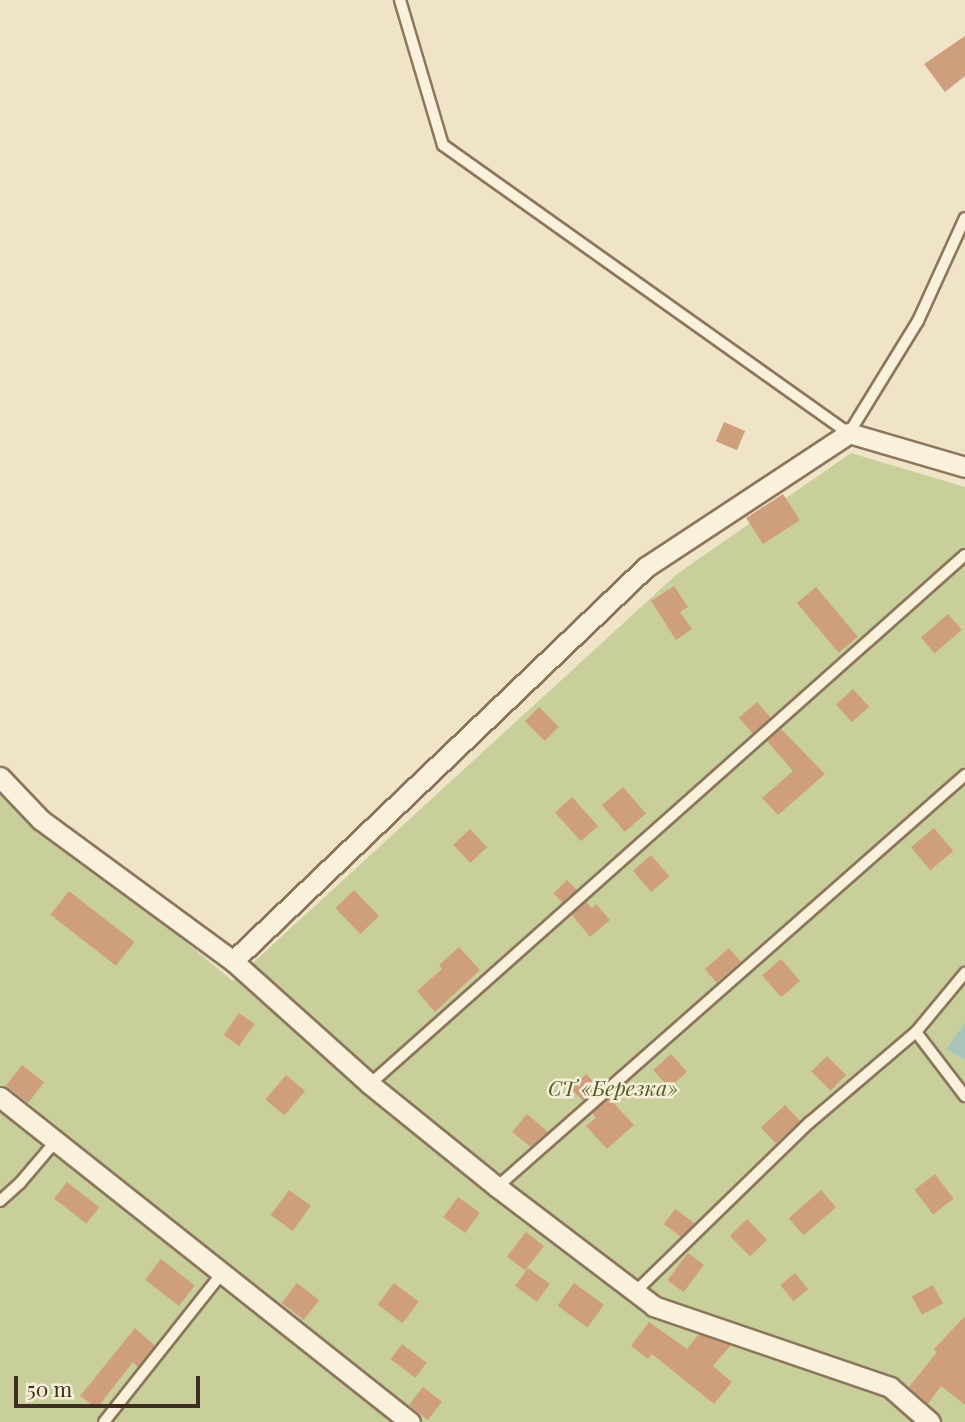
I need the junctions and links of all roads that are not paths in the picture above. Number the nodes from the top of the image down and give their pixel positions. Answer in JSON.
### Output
{"nodes":[{"id":1,"x":400,"y":0,"type":"edge"},
{"id":2,"x":965,"y":218,"type":"edge"},
{"id":3,"x":849,"y":433,"type":"junction"},
{"id":4,"x":965,"y":467,"type":"edge"},
{"id":5,"x":965,"y":555,"type":"edge"},
{"id":6,"x":965,"y":775,"type":"edge"},
{"id":7,"x":0,"y":777,"type":"edge"},
{"id":8,"x":233,"y":961,"type":"junction"},
{"id":9,"x":965,"y":973,"type":"edge"},
{"id":10,"x":916,"y":1032,"type":"junction"},
{"id":11,"x":370,"y":1084,"type":"junction"},
{"id":12,"x":965,"y":1096,"type":"edge"},
{"id":13,"x":0,"y":1097,"type":"edge"},
{"id":14,"x":54,"y":1143,"type":"junction"},
{"id":15,"x":497,"y":1187,"type":"junction"},
{"id":16,"x":0,"y":1201,"type":"edge"},
{"id":17,"x":222,"y":1273,"type":"junction"},
{"id":18,"x":636,"y":1291,"type":"junction"},
{"id":19,"x":104,"y":1422,"type":"edge"},
{"id":20,"x":410,"y":1422,"type":"edge"},
{"id":21,"x":930,"y":1422,"type":"edge"}],
"edges":[{"from":1,"to":3,"type":"lane"},
{"from":2,"to":3,"type":"lane"},
{"from":3,"to":4,"type":"street"},
{"from":3,"to":8,"type":"street"},
{"from":5,"to":11,"type":"lane"},
{"from":6,"to":15,"type":"lane"},
{"from":7,"to":8,"type":"street"},
{"from":8,"to":11,"type":"street"},
{"from":9,"to":10,"type":"lane"},
{"from":10,"to":12,"type":"lane"},
{"from":10,"to":18,"type":"lane"},
{"from":11,"to":15,"type":"street"},
{"from":13,"to":14,"type":"street"},
{"from":14,"to":16,"type":"lane"},
{"from":14,"to":17,"type":"street"},
{"from":15,"to":18,"type":"street"},
{"from":17,"to":19,"type":"lane"},
{"from":17,"to":20,"type":"street"},
{"from":18,"to":21,"type":"street"}]}
